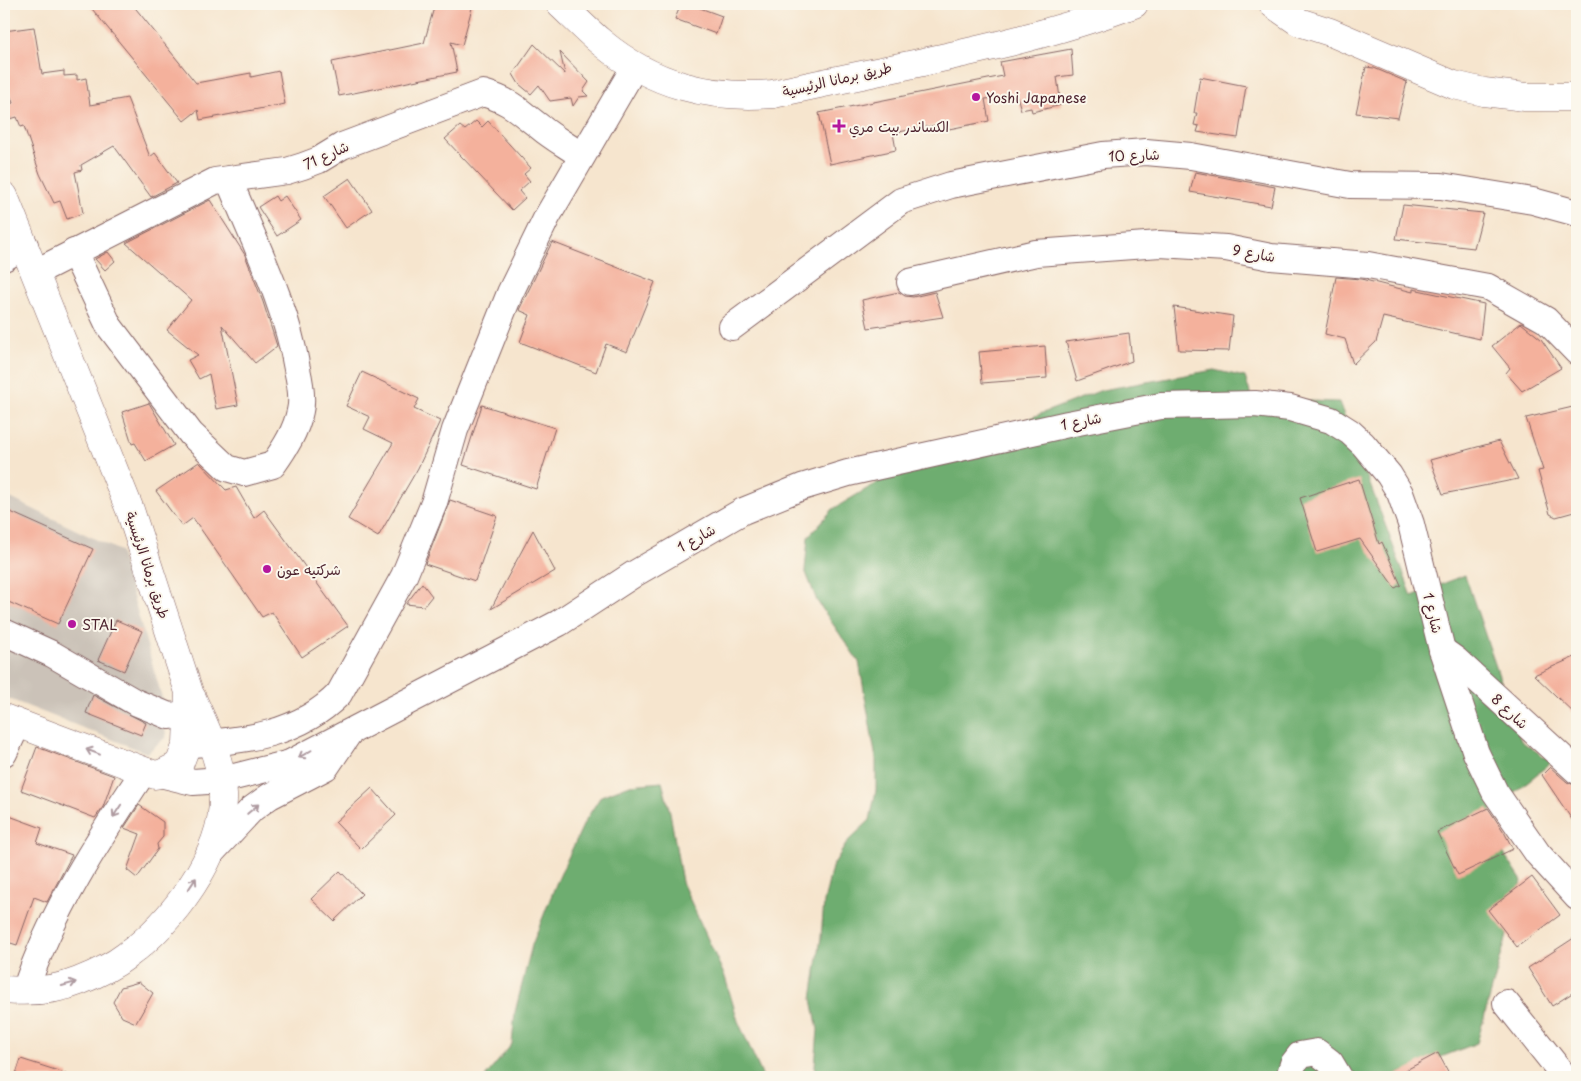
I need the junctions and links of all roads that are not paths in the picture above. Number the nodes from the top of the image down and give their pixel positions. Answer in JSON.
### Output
{"nodes":[{"id":1,"x":560,"y":4,"type":"edge"},
{"id":2,"x":1134,"y":4,"type":"edge"},
{"id":3,"x":1273,"y":4,"type":"edge"},
{"id":4,"x":1304,"y":4,"type":"edge"},
{"id":5,"x":1330,"y":32,"type":"junction"},
{"id":6,"x":635,"y":66,"type":"junction"},
{"id":7,"x":1577,"y":97,"type":"edge"},
{"id":8,"x":582,"y":156,"type":"junction"},
{"id":9,"x":229,"y":180,"type":"junction"},
{"id":10,"x":4,"y":196,"type":"edge"},
{"id":11,"x":1577,"y":213,"type":"edge"},
{"id":12,"x":14,"y":252,"type":"edge"},
{"id":13,"x":74,"y":252,"type":"junction"},
{"id":14,"x":36,"y":272,"type":"junction"},
{"id":15,"x":910,"y":282,"type":"dead end"},
{"id":16,"x":732,"y":327,"type":"dead end"},
{"id":17,"x":1577,"y":352,"type":"edge"},
{"id":18,"x":4,"y":632,"type":"edge"},
{"id":19,"x":1442,"y":650,"type":"junction"},
{"id":20,"x":188,"y":703,"type":"junction"},
{"id":21,"x":11,"y":721,"type":"edge"},
{"id":22,"x":349,"y":733,"type":"junction"},
{"id":23,"x":200,"y":744,"type":"junction"},
{"id":24,"x":4,"y":753,"type":"edge"},
{"id":25,"x":1577,"y":771,"type":"edge"},
{"id":26,"x":152,"y":772,"type":"junction"},
{"id":27,"x":222,"y":780,"type":"junction"},
{"id":28,"x":208,"y":857,"type":"junction"},
{"id":29,"x":1577,"y":897,"type":"edge"},
{"id":30,"x":9,"y":992,"type":"edge"},
{"id":31,"x":1506,"y":1002,"type":"dead end"},
{"id":32,"x":1289,"y":1077,"type":"edge"},
{"id":33,"x":1339,"y":1077,"type":"edge"},
{"id":34,"x":1565,"y":1077,"type":"edge"}],
"edges":[{"from":1,"to":6,"type":"main road","name":"طريق برمانا الرئيسية"},
{"from":2,"to":6,"type":"main road","name":"طريق برمانا الرئيسية"},
{"from":3,"to":5,"type":"main road"},
{"from":4,"to":5,"type":"main road"},
{"from":5,"to":7,"type":"main road"},
{"from":6,"to":8,"type":"street"},
{"from":8,"to":9,"type":"street","name":"شارع 71"},
{"from":8,"to":23,"type":"street"},
{"from":9,"to":13,"type":"street","name":"شارع 71"},
{"from":9,"to":13,"type":"street"},
{"from":10,"to":12,"type":"main road","name":"طريق برمانا الرئيسية"},
{"from":11,"to":16,"type":"street","name":"شارع 10"},
{"from":12,"to":14,"type":"main road","name":"طريق برمانا الرئيسية"},
{"from":13,"to":14,"type":"street","name":"شارع 71"},
{"from":14,"to":20,"type":"main road","name":"طريق برمانا الرئيسية"},
{"from":15,"to":17,"type":"street","name":"شارع 9"},
{"from":18,"to":20,"type":"street"},
{"from":19,"to":22,"type":"street","name":"شارع 1"},
{"from":19,"to":25,"type":"street","name":"شارع 8"},
{"from":19,"to":29,"type":"street","name":"شارع 1"},
{"from":20,"to":23,"type":"main road","name":"طريق برمانا الرئيسية"},
{"from":21,"to":24,"type":"street"},
{"from":26,"to":21,"type":"main road","one_way":true},
{"from":22,"to":27,"type":"street","name":"شارع 1","one_way":true},
{"from":28,"to":22,"type":"street","one_way":true},
{"from":23,"to":26,"type":"main road"},
{"from":23,"to":27,"type":"main road","name":"طريق برمانا الرئيسية"},
{"from":26,"to":27,"type":"street","name":"شارع 1"},
{"from":26,"to":30,"type":"street","one_way":true},
{"from":27,"to":28,"type":"main road","name":"طريق برمانا الرئيسية"},
{"from":30,"to":28,"type":"main road","name":"طريق برمانا الرئيسية","one_way":true},
{"from":31,"to":34,"type":"street"},
{"from":32,"to":33,"type":"street"}]}
